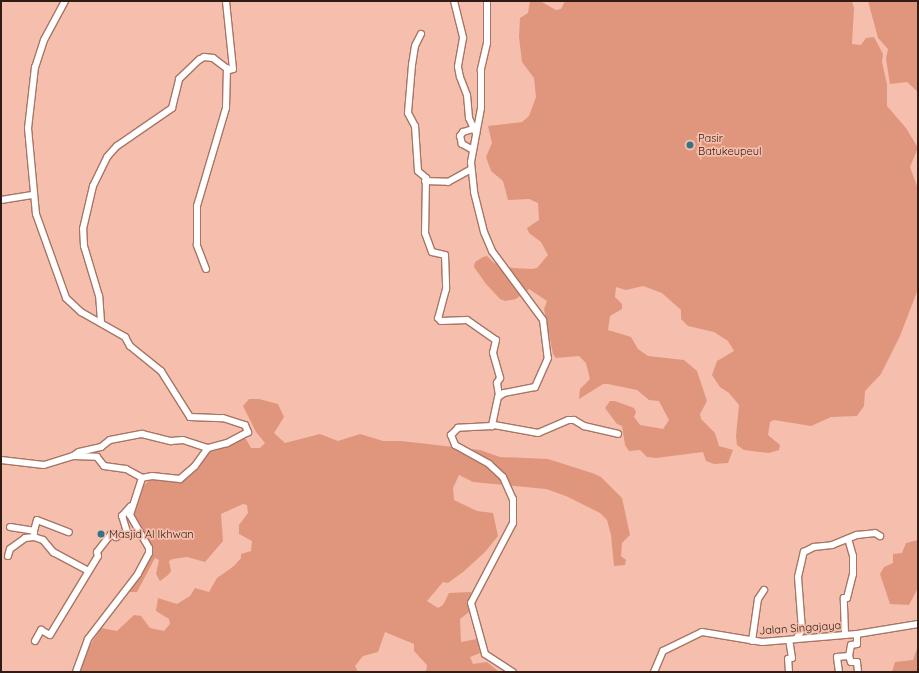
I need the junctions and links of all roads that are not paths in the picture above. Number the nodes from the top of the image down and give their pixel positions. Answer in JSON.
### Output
{"nodes":[{"id":1,"x":65,"y":1,"type":"edge"},
{"id":2,"x":226,"y":1,"type":"edge"},
{"id":3,"x":454,"y":1,"type":"edge"},
{"id":4,"x":487,"y":1,"type":"edge"},
{"id":5,"x":421,"y":34,"type":"dead end"},
{"id":6,"x":227,"y":68,"type":"junction"},
{"id":7,"x":474,"y":131,"type":"junction"},
{"id":8,"x":473,"y":150,"type":"junction"},
{"id":9,"x":471,"y":169,"type":"junction"},
{"id":10,"x":426,"y":181,"type":"junction"},
{"id":11,"x":34,"y":194,"type":"junction"},
{"id":12,"x":1,"y":200,"type":"edge"},
{"id":13,"x":206,"y":269,"type":"dead end"},
{"id":14,"x":101,"y":322,"type":"junction"},
{"id":15,"x":499,"y":396,"type":"junction"},
{"id":16,"x":494,"y":425,"type":"junction"},
{"id":17,"x":618,"y":434,"type":"dead end"},
{"id":18,"x":208,"y":448,"type":"junction"},
{"id":19,"x":73,"y":456,"type":"junction"},
{"id":20,"x":1,"y":460,"type":"edge"},
{"id":21,"x":142,"y":478,"type":"junction"},
{"id":22,"x":130,"y":506,"type":"junction"},
{"id":23,"x":10,"y":527,"type":"dead end"},
{"id":24,"x":69,"y":532,"type":"dead end"},
{"id":25,"x":34,"y":534,"type":"junction"},
{"id":26,"x":880,"y":536,"type":"dead end"},
{"id":27,"x":848,"y":539,"type":"junction"},
{"id":28,"x":8,"y":556,"type":"dead end"},
{"id":29,"x":88,"y":571,"type":"junction"},
{"id":30,"x":764,"y":590,"type":"dead end"},
{"id":31,"x":918,"y":624,"type":"edge"},
{"id":32,"x":845,"y":634,"type":"junction"},
{"id":33,"x":857,"y":634,"type":"junction"},
{"id":34,"x":793,"y":639,"type":"junction"},
{"id":35,"x":35,"y":641,"type":"dead end"},
{"id":36,"x":752,"y":641,"type":"junction"},
{"id":37,"x":850,"y":656,"type":"junction"},
{"id":38,"x":76,"y":672,"type":"edge"},
{"id":39,"x":513,"y":672,"type":"edge"},
{"id":40,"x":654,"y":672,"type":"edge"},
{"id":41,"x":789,"y":672,"type":"edge"},
{"id":42,"x":838,"y":672,"type":"edge"},
{"id":43,"x":858,"y":672,"type":"edge"}],
"edges":[{"from":1,"to":11,"type":"street"},
{"from":2,"to":6,"type":"street"},
{"from":3,"to":7,"type":"street"},
{"from":4,"to":7,"type":"street"},
{"from":5,"to":10,"type":"street"},
{"from":6,"to":13,"type":"street"},
{"from":6,"to":14,"type":"street"},
{"from":7,"to":8,"type":"street"},
{"from":7,"to":8,"type":"street"},
{"from":8,"to":9,"type":"street"},
{"from":9,"to":10,"type":"street"},
{"from":9,"to":15,"type":"street"},
{"from":10,"to":15,"type":"street"},
{"from":11,"to":12,"type":"street"},
{"from":11,"to":14,"type":"street"},
{"from":14,"to":18,"type":"street"},
{"from":15,"to":16,"type":"street"},
{"from":16,"to":17,"type":"street"},
{"from":16,"to":39,"type":"street"},
{"from":18,"to":19,"type":"street"},
{"from":18,"to":21,"type":"street"},
{"from":19,"to":20,"type":"street"},
{"from":19,"to":21,"type":"street"},
{"from":21,"to":22,"type":"street"},
{"from":22,"to":29,"type":"street"},
{"from":22,"to":38,"type":"street"},
{"from":23,"to":25,"type":"street"},
{"from":24,"to":25,"type":"street"},
{"from":25,"to":28,"type":"street"},
{"from":25,"to":29,"type":"street"},
{"from":26,"to":27,"type":"street"},
{"from":27,"to":32,"type":"street"},
{"from":27,"to":34,"type":"street"},
{"from":29,"to":35,"type":"street"},
{"from":30,"to":36,"type":"street"},
{"from":31,"to":33,"type":"street","name":"Jalan Singajaya"},
{"from":32,"to":33,"type":"street","name":"Jalan Singajaya"},
{"from":32,"to":34,"type":"street","name":"Jalan Singajaya"},
{"from":33,"to":37,"type":"street"},
{"from":34,"to":36,"type":"street","name":"Jalan Singajaya"},
{"from":34,"to":41,"type":"street"},
{"from":36,"to":40,"type":"street","name":"Jalan Singajaya"},
{"from":37,"to":42,"type":"street"},
{"from":37,"to":43,"type":"street"}]}
